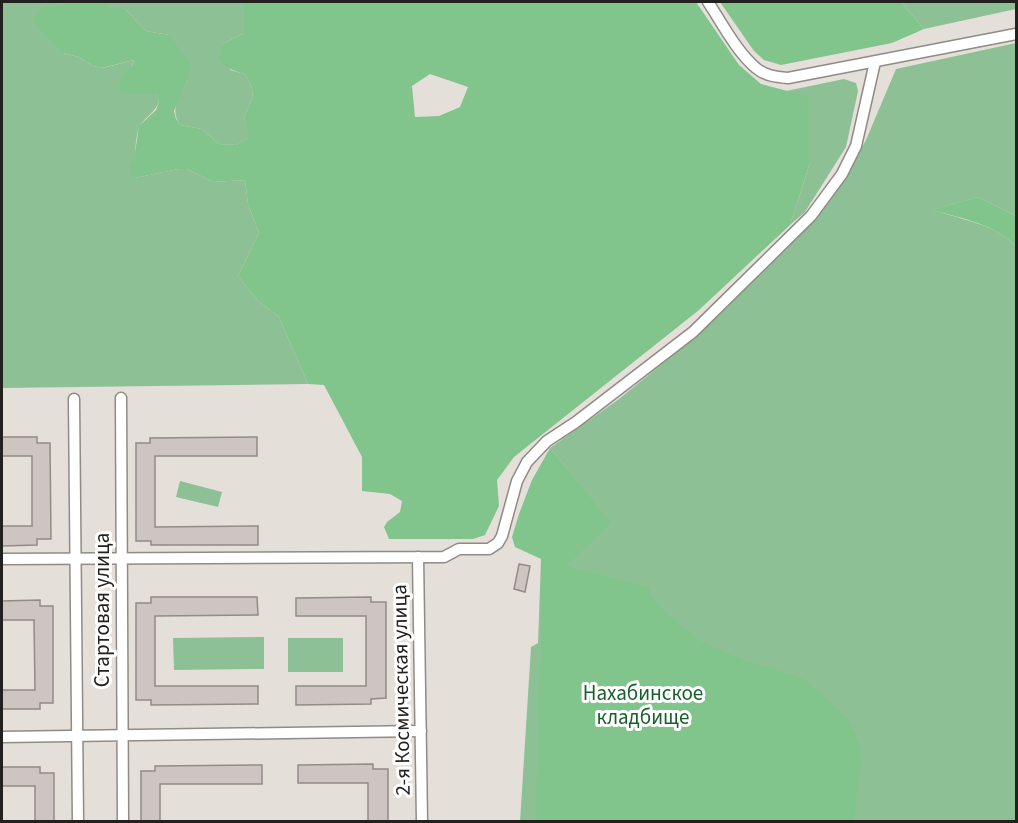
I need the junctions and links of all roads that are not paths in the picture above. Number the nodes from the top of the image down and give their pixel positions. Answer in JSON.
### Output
{"nodes":[{"id":1,"x":708,"y":2,"type":"edge"},
{"id":2,"x":1017,"y":34,"type":"edge"},
{"id":3,"x":875,"y":62,"type":"junction"},
{"id":4,"x":121,"y":398,"type":"dead end"},
{"id":5,"x":74,"y":399,"type":"dead end"},
{"id":6,"x":418,"y":557,"type":"junction"},
{"id":7,"x":2,"y":559,"type":"edge"},
{"id":8,"x":75,"y":559,"type":"junction"},
{"id":9,"x":121,"y":559,"type":"junction"},
{"id":10,"x":421,"y":730,"type":"junction"},
{"id":11,"x":122,"y":735,"type":"junction"},
{"id":12,"x":77,"y":736,"type":"junction"},
{"id":13,"x":2,"y":737,"type":"edge"},
{"id":14,"x":78,"y":822,"type":"edge"},
{"id":15,"x":123,"y":822,"type":"edge"},
{"id":16,"x":422,"y":822,"type":"edge"}],
"edges":[{"from":1,"to":3,"type":"street"},
{"from":2,"to":3,"type":"street"},
{"from":3,"to":6,"type":"street"},
{"from":4,"to":9,"type":"street","name":"Стартовая улица"},
{"from":5,"to":8,"type":"street","name":"Стартовая улица"},
{"from":6,"to":9,"type":"street"},
{"from":6,"to":10,"type":"street","name":"2-я Космическая улица"},
{"from":7,"to":8,"type":"street"},
{"from":8,"to":9,"type":"street"},
{"from":8,"to":12,"type":"street","name":"Стартовая улица"},
{"from":9,"to":11,"type":"street","name":"Стартовая улица"},
{"from":10,"to":11,"type":"street"},
{"from":10,"to":16,"type":"street","name":"2-я Космическая улица"},
{"from":11,"to":12,"type":"street"},
{"from":11,"to":15,"type":"street","name":"Стартовая улица"},
{"from":12,"to":13,"type":"street"},
{"from":12,"to":14,"type":"street","name":"Стартовая улица"}]}
